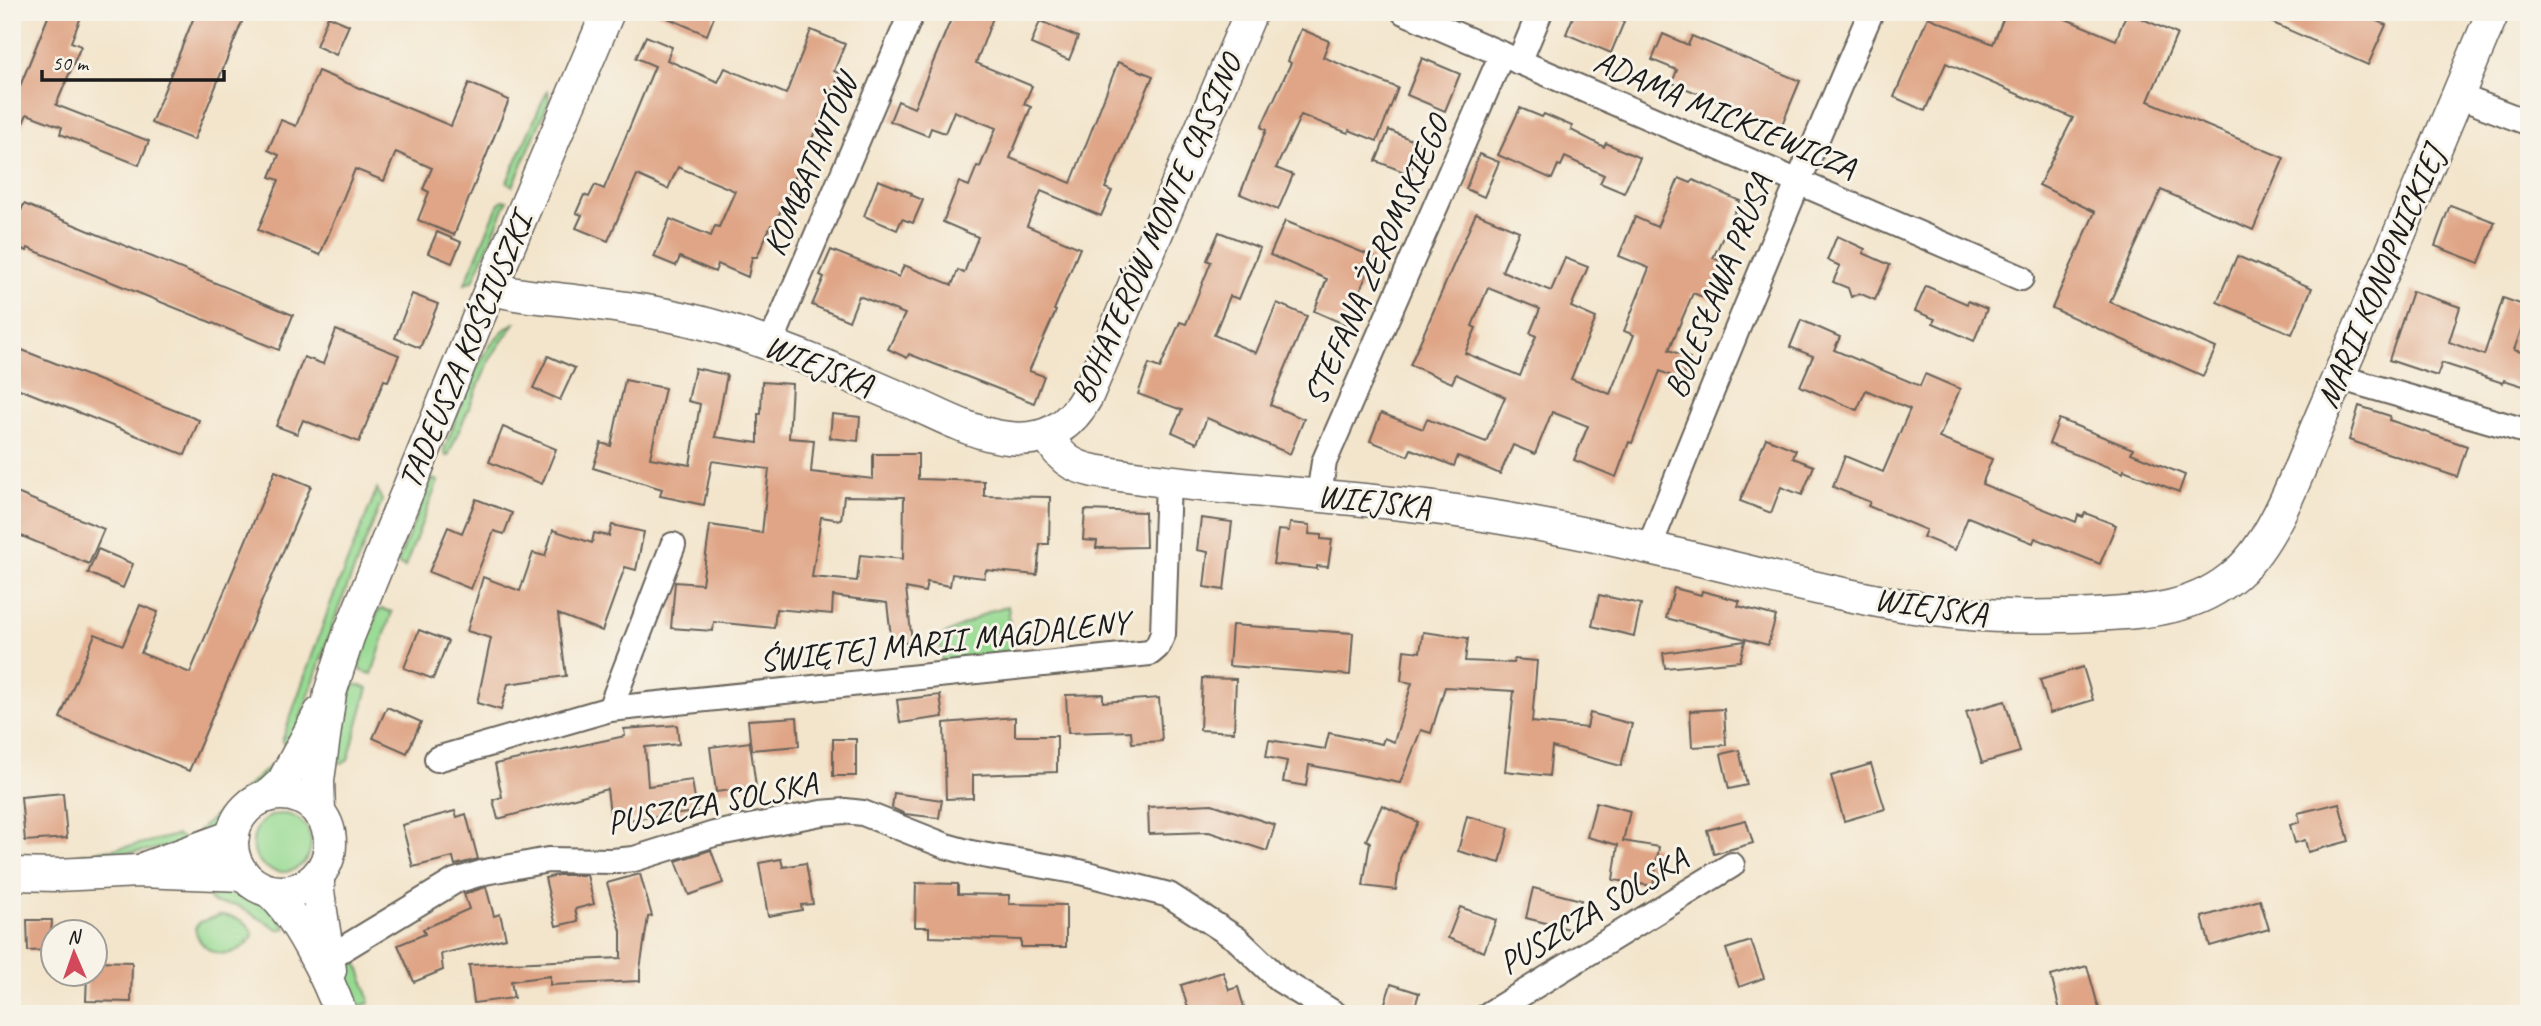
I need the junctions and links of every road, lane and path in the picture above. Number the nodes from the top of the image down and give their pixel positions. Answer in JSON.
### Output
{"nodes":[{"id":1,"x":608,"y":12,"type":"edge"},
{"id":2,"x":912,"y":12,"type":"edge"},
{"id":3,"x":1251,"y":12,"type":"edge"},
{"id":4,"x":1404,"y":12,"type":"edge"},
{"id":5,"x":1540,"y":12,"type":"edge"},
{"id":6,"x":1871,"y":12,"type":"edge"},
{"id":7,"x":2493,"y":12,"type":"edge"},
{"id":8,"x":1511,"y":58,"type":"junction"},
{"id":9,"x":2458,"y":96,"type":"junction"},
{"id":10,"x":2529,"y":123,"type":"edge"},
{"id":11,"x":1797,"y":181,"type":"junction"},
{"id":12,"x":2021,"y":278,"type":"dead end"},
{"id":13,"x":491,"y":288,"type":"junction"},
{"id":14,"x":770,"y":345,"type":"junction"},
{"id":15,"x":2338,"y":377,"type":"junction"},
{"id":16,"x":2529,"y":432,"type":"edge"},
{"id":17,"x":1048,"y":435,"type":"junction"},
{"id":18,"x":1168,"y":480,"type":"junction"},
{"id":19,"x":1320,"y":495,"type":"junction"},
{"id":20,"x":2265,"y":541,"type":"joint"},
{"id":21,"x":673,"y":545,"type":"dead end"},
{"id":22,"x":1649,"y":548,"type":"junction"},
{"id":23,"x":330,"y":693,"type":"junction"},
{"id":24,"x":610,"y":709,"type":"junction"},
{"id":25,"x":437,"y":759,"type":"dead end"},
{"id":26,"x":268,"y":796,"type":"junction"},
{"id":27,"x":319,"y":813,"type":"junction"},
{"id":28,"x":233,"y":836,"type":"junction"},
{"id":29,"x":1732,"y":865,"type":"dead end"},
{"id":30,"x":139,"y":871,"type":"junction"},
{"id":31,"x":12,"y":874,"type":"edge"},
{"id":32,"x":318,"y":875,"type":"junction"},
{"id":33,"x":257,"y":883,"type":"junction"},
{"id":34,"x":334,"y":987,"type":"edge"},
{"id":35,"x":1335,"y":1014,"type":"edge"},
{"id":36,"x":1489,"y":1014,"type":"edge"}],
"edges":[{"from":1,"to":13,"type":"street","name":"TADEUSZA KOŚCIUSZKI"},
{"from":2,"to":14,"type":"street","name":"KOMBATANTÓW"},
{"from":3,"to":17,"type":"street","name":"BOHATERÓW MONTE CASSINO"},
{"from":4,"to":8,"type":"street","name":"ADAMA MICKIEWICZA"},
{"from":5,"to":8,"type":"street","name":"STEFANA ŻEROMSKIEGO"},
{"from":6,"to":11,"type":"street","name":"BOLESŁAWA PRUSA"},
{"from":7,"to":9,"type":"street","name":"MARII KONOPNICKIEJ"},
{"from":8,"to":11,"type":"street","name":"ADAMA MICKIEWICZA"},
{"from":8,"to":19,"type":"street","name":"STEFANA ŻEROMSKIEGO"},
{"from":9,"to":10,"type":"street"},
{"from":9,"to":15,"type":"street","name":"MARII KONOPNICKIEJ"},
{"from":11,"to":12,"type":"street","name":"ADAMA MICKIEWICZA"},
{"from":11,"to":22,"type":"street","name":"BOLESŁAWA PRUSA"},
{"from":13,"to":14,"type":"street","name":"WIEJSKA"},
{"from":13,"to":23,"type":"street","name":"TADEUSZA KOŚCIUSZKI"},
{"from":14,"to":17,"type":"street","name":"WIEJSKA"},
{"from":15,"to":16,"type":"street"},
{"from":15,"to":20,"type":"street","name":"MARII KONOPNICKIEJ"},
{"from":17,"to":18,"type":"street","name":"WIEJSKA"},
{"from":18,"to":19,"type":"street","name":"WIEJSKA"},
{"from":18,"to":24,"type":"street","name":"ŚWIĘTEJ MARII MAGDALENY"},
{"from":19,"to":22,"type":"street","name":"WIEJSKA"},
{"from":20,"to":22,"type":"street","name":"WIEJSKA"},
{"from":21,"to":24,"type":"street"},
{"from":23,"to":26,"type":"street","name":"TADEUSZA KOŚCIUSZKI"},
{"from":23,"to":27,"type":"street","name":"TADEUSZA KOŚCIUSZKI"},
{"from":24,"to":25,"type":"street","name":"ŚWIĘTEJ MARII MAGDALENY"},
{"from":26,"to":27,"type":"street"},
{"from":26,"to":28,"type":"street"},
{"from":27,"to":32,"type":"street"},
{"from":28,"to":30,"type":"street"},
{"from":28,"to":33,"type":"street"},
{"from":29,"to":36,"type":"street","name":"PUSZCZA SOLSKA"},
{"from":30,"to":31,"type":"street"},
{"from":30,"to":33,"type":"street"},
{"from":32,"to":33,"type":"street"},
{"from":32,"to":34,"type":"street"},
{"from":33,"to":34,"type":"street"},
{"from":34,"to":35,"type":"street","name":"PUSZCZA SOLSKA"}]}
